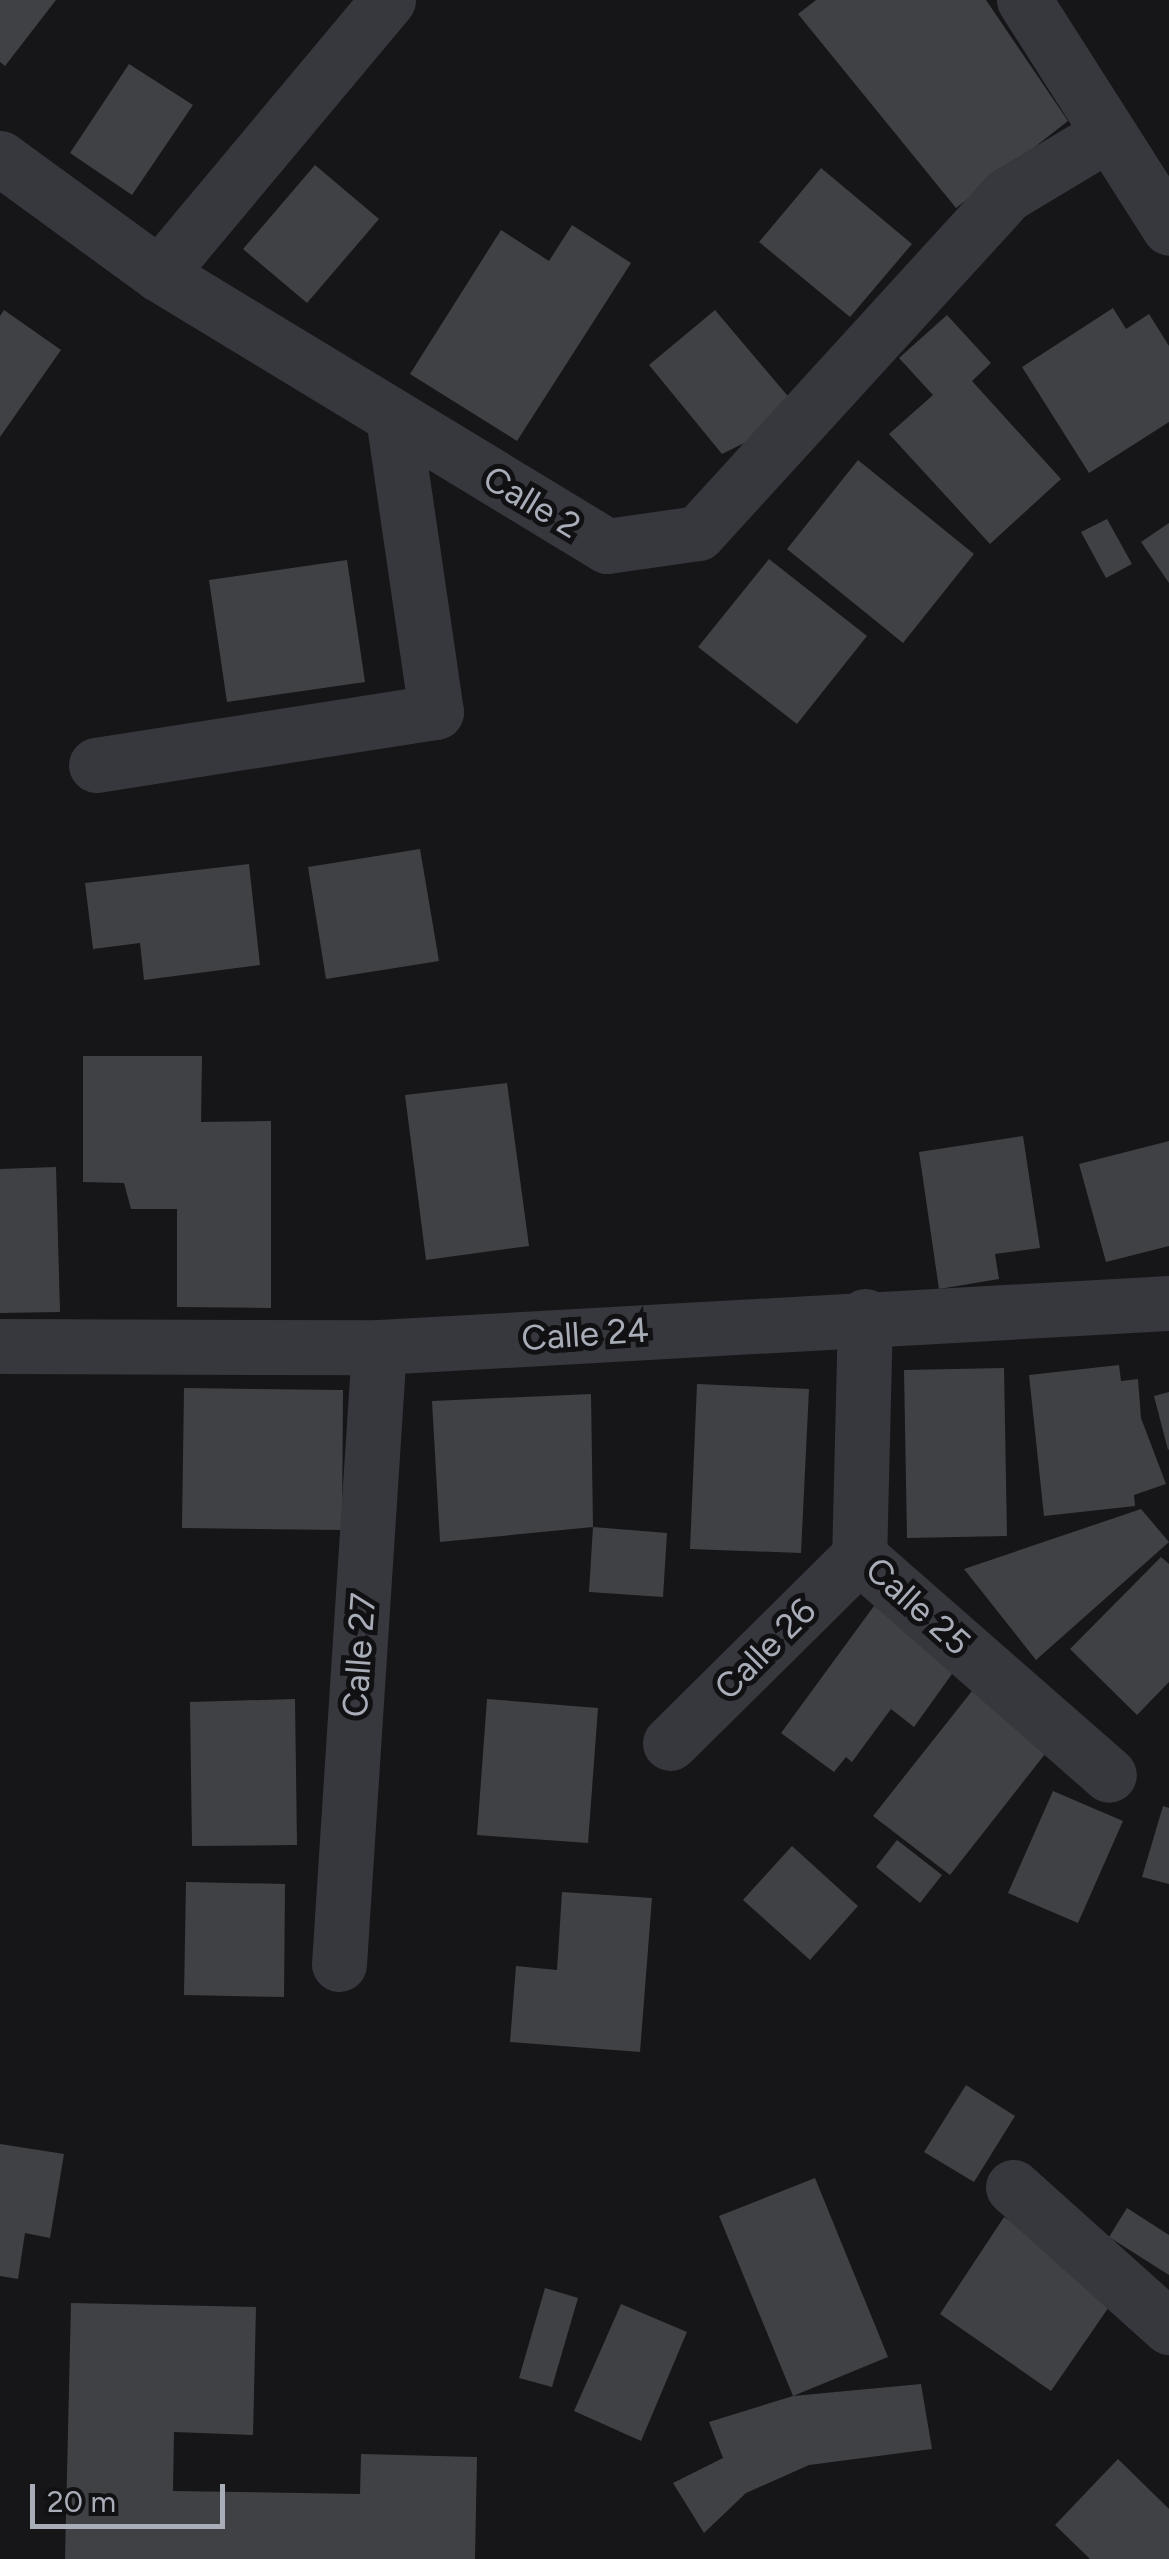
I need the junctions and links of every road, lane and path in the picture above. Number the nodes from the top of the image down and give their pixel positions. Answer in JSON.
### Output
{"nodes":[{"id":1,"x":388,"y":0,"type":"edge"},
{"id":2,"x":1024,"y":0,"type":"edge"},
{"id":3,"x":1108,"y":134,"type":"junction"},
{"id":4,"x":0,"y":158,"type":"edge"},
{"id":5,"x":1169,"y":228,"type":"edge"},
{"id":6,"x":159,"y":274,"type":"junction"},
{"id":7,"x":393,"y":420,"type":"junction"},
{"id":8,"x":96,"y":765,"type":"dead end"},
{"id":9,"x":1169,"y":1303,"type":"edge"},
{"id":10,"x":864,"y":1316,"type":"junction"},
{"id":11,"x":0,"y":1346,"type":"edge"},
{"id":12,"x":379,"y":1347,"type":"junction"},
{"id":13,"x":859,"y":1556,"type":"junction"},
{"id":14,"x":670,"y":1743,"type":"dead end"},
{"id":15,"x":1109,"y":1775,"type":"dead end"},
{"id":16,"x":339,"y":1964,"type":"dead end"},
{"id":17,"x":1014,"y":2187,"type":"dead end"},
{"id":18,"x":1169,"y":2327,"type":"edge"}],
"edges":[{"from":1,"to":6,"type":"street"},
{"from":2,"to":3,"type":"street"},
{"from":3,"to":5,"type":"street"},
{"from":3,"to":7,"type":"street","name":"Calle 2"},
{"from":4,"to":6,"type":"street","name":"Calle 2"},
{"from":6,"to":7,"type":"street","name":"Calle 2"},
{"from":7,"to":8,"type":"street"},
{"from":9,"to":10,"type":"street","name":"Calle 24"},
{"from":10,"to":12,"type":"street","name":"Calle 24"},
{"from":10,"to":13,"type":"street","name":"Calle 25"},
{"from":11,"to":12,"type":"street","name":"Calle 24"},
{"from":12,"to":16,"type":"street","name":"Calle 27"},
{"from":13,"to":14,"type":"street","name":"Calle 26"},
{"from":13,"to":15,"type":"street","name":"Calle 25"},
{"from":17,"to":18,"type":"street"}]}
